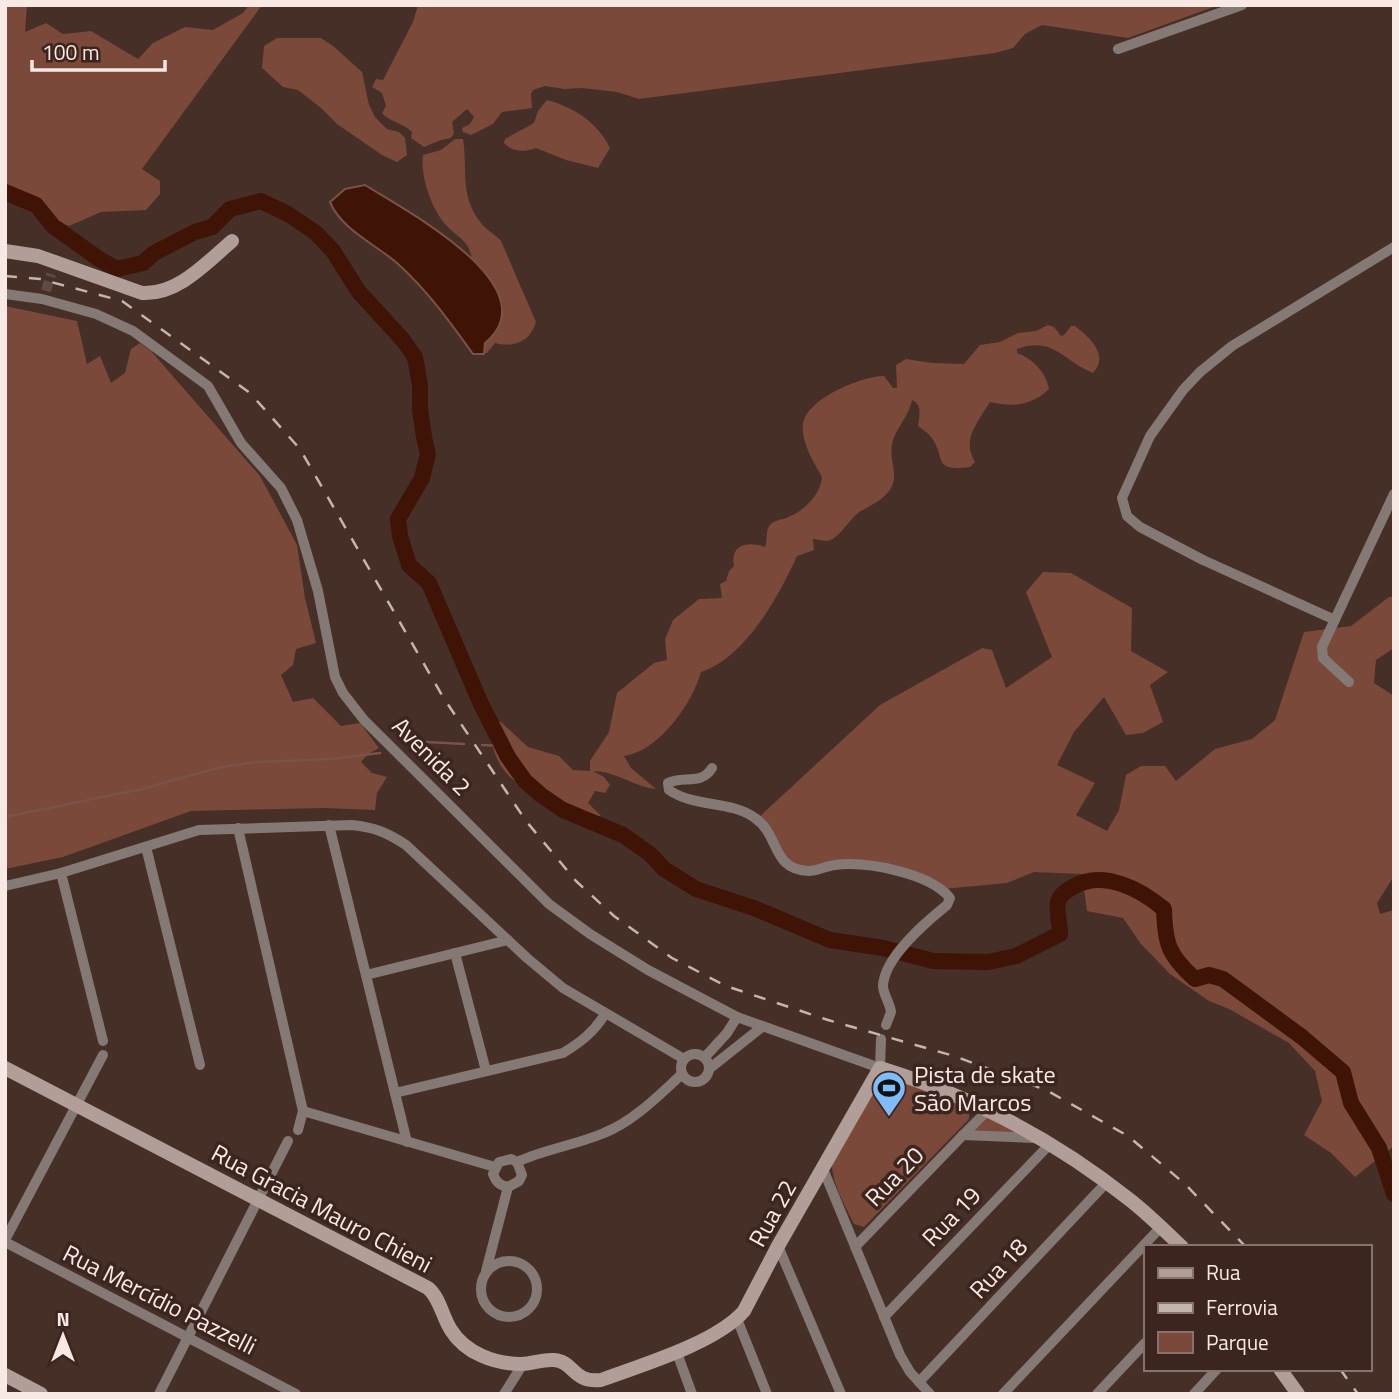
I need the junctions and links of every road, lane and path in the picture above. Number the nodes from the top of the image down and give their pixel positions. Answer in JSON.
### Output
{"nodes":[{"id":1,"x":1242,"y":5,"type":"edge"},
{"id":2,"x":1118,"y":49,"type":"dead end"},
{"id":3,"x":232,"y":241,"type":"dead end"},
{"id":4,"x":1394,"y":247,"type":"edge"},
{"id":5,"x":5,"y":251,"type":"edge"},
{"id":6,"x":5,"y":294,"type":"edge"},
{"id":7,"x":1394,"y":494,"type":"edge"},
{"id":8,"x":1335,"y":620,"type":"junction"},
{"id":9,"x":1349,"y":682,"type":"dead end"},
{"id":10,"x":712,"y":768,"type":"dead end"},
{"id":11,"x":330,"y":825,"type":"junction"},
{"id":12,"x":238,"y":828,"type":"junction"},
{"id":13,"x":146,"y":847,"type":"junction"},
{"id":14,"x":61,"y":873,"type":"junction"},
{"id":15,"x":5,"y":886,"type":"edge"},
{"id":16,"x":508,"y":940,"type":"junction"},
{"id":17,"x":455,"y":953,"type":"junction"},
{"id":18,"x":366,"y":975,"type":"junction"},
{"id":19,"x":605,"y":1014,"type":"junction"},
{"id":20,"x":737,"y":1017,"type":"junction"},
{"id":21,"x":886,"y":1025,"type":"dead end"},
{"id":22,"x":762,"y":1027,"type":"junction"},
{"id":23,"x":881,"y":1039,"type":"dead end"},
{"id":24,"x":103,"y":1041,"type":"dead end"},
{"id":25,"x":103,"y":1055,"type":"dead end"},
{"id":26,"x":705,"y":1057,"type":"junction"},
{"id":27,"x":684,"y":1059,"type":"junction"},
{"id":28,"x":200,"y":1065,"type":"dead end"},
{"id":29,"x":5,"y":1068,"type":"edge"},
{"id":30,"x":880,"y":1068,"type":"junction"},
{"id":31,"x":709,"y":1069,"type":"junction"},
{"id":32,"x":486,"y":1071,"type":"junction"},
{"id":33,"x":682,"y":1074,"type":"junction"},
{"id":34,"x":395,"y":1093,"type":"junction"},
{"id":35,"x":76,"y":1105,"type":"junction"},
{"id":36,"x":989,"y":1109,"type":"junction"},
{"id":37,"x":303,"y":1111,"type":"junction"},
{"id":38,"x":298,"y":1130,"type":"dead end"},
{"id":39,"x":963,"y":1135,"type":"junction"},
{"id":40,"x":288,"y":1142,"type":"dead end"},
{"id":41,"x":407,"y":1142,"type":"junction"},
{"id":42,"x":1043,"y":1142,"type":"junction"},
{"id":43,"x":517,"y":1163,"type":"junction"},
{"id":44,"x":495,"y":1167,"type":"junction"},
{"id":45,"x":823,"y":1169,"type":"junction"},
{"id":46,"x":1106,"y":1183,"type":"junction"},
{"id":47,"x":508,"y":1187,"type":"junction"},
{"id":48,"x":258,"y":1200,"type":"junction"},
{"id":49,"x":1161,"y":1227,"type":"junction"},
{"id":50,"x":5,"y":1241,"type":"edge"},
{"id":51,"x":1180,"y":1245,"type":"edge"},
{"id":52,"x":778,"y":1246,"type":"junction"},
{"id":53,"x":855,"y":1247,"type":"junction"},
{"id":54,"x":486,"y":1272,"type":"junction"},
{"id":55,"x":884,"y":1317,"type":"junction"},
{"id":56,"x":737,"y":1320,"type":"junction"},
{"id":57,"x":188,"y":1338,"type":"junction"},
{"id":58,"x":1144,"y":1344,"type":"edge"},
{"id":59,"x":677,"y":1353,"type":"junction"},
{"id":60,"x":523,"y":1364,"type":"junction"},
{"id":61,"x":1215,"y":1371,"type":"edge"},
{"id":62,"x":1281,"y":1371,"type":"edge"},
{"id":63,"x":5,"y":1375,"type":"edge"},
{"id":64,"x":919,"y":1382,"type":"junction"},
{"id":65,"x":1295,"y":1392,"type":"edge"},
{"id":66,"x":41,"y":1394,"type":"edge"},
{"id":67,"x":159,"y":1394,"type":"edge"},
{"id":68,"x":296,"y":1394,"type":"edge"},
{"id":69,"x":504,"y":1394,"type":"edge"},
{"id":70,"x":692,"y":1394,"type":"edge"},
{"id":71,"x":767,"y":1394,"type":"edge"},
{"id":72,"x":841,"y":1394,"type":"edge"},
{"id":73,"x":930,"y":1394,"type":"edge"},
{"id":74,"x":1003,"y":1394,"type":"edge"},
{"id":75,"x":1097,"y":1394,"type":"edge"},
{"id":76,"x":1194,"y":1394,"type":"edge"}],
"edges":[{"from":1,"to":2,"type":"street"},
{"from":3,"to":5,"type":"street"},
{"from":4,"to":8,"type":"street"},
{"from":6,"to":20,"type":"street","name":"Avenida 2"},
{"from":7,"to":8,"type":"street"},
{"from":8,"to":9,"type":"street"},
{"from":10,"to":21,"type":"street"},
{"from":11,"to":12,"type":"street"},
{"from":11,"to":16,"type":"street"},
{"from":11,"to":18,"type":"street"},
{"from":12,"to":13,"type":"street"},
{"from":12,"to":37,"type":"street"},
{"from":13,"to":14,"type":"street"},
{"from":13,"to":28,"type":"street"},
{"from":14,"to":15,"type":"street"},
{"from":14,"to":24,"type":"street"},
{"from":16,"to":17,"type":"street"},
{"from":16,"to":19,"type":"street"},
{"from":17,"to":18,"type":"street"},
{"from":17,"to":32,"type":"street"},
{"from":18,"to":34,"type":"street"},
{"from":19,"to":27,"type":"street"},
{"from":19,"to":32,"type":"street"},
{"from":20,"to":22,"type":"street","name":"Avenida 2"},
{"from":20,"to":26,"type":"street"},
{"from":22,"to":30,"type":"street","name":"Avenida 2"},
{"from":22,"to":31,"type":"street"},
{"from":23,"to":30,"type":"street"},
{"from":25,"to":35,"type":"street"},
{"from":26,"to":27,"type":"street"},
{"from":26,"to":31,"type":"street"},
{"from":27,"to":33,"type":"street"},
{"from":29,"to":35,"type":"street","name":"Rua Gracia Mauro Chieni"},
{"from":30,"to":36,"type":"street","name":"Avenida 2"},
{"from":30,"to":45,"type":"street","name":"Rua 22"},
{"from":31,"to":33,"type":"street"},
{"from":32,"to":34,"type":"street"},
{"from":33,"to":43,"type":"street"},
{"from":34,"to":41,"type":"street"},
{"from":35,"to":48,"type":"street","name":"Rua Gracia Mauro Chieni"},
{"from":35,"to":50,"type":"street"},
{"from":36,"to":39,"type":"street","name":"Rua 20"},
{"from":36,"to":42,"type":"street","name":"Avenida 2"},
{"from":37,"to":38,"type":"street"},
{"from":37,"to":41,"type":"street"},
{"from":39,"to":42,"type":"street"},
{"from":39,"to":53,"type":"street","name":"Rua 20"},
{"from":40,"to":48,"type":"street"},
{"from":41,"to":44,"type":"street"},
{"from":42,"to":46,"type":"street","name":"Avenida 2"},
{"from":42,"to":55,"type":"street","name":"Rua 19"},
{"from":43,"to":44,"type":"street"},
{"from":43,"to":47,"type":"street"},
{"from":44,"to":47,"type":"street"},
{"from":45,"to":52,"type":"street","name":"Rua 22"},
{"from":45,"to":53,"type":"street"},
{"from":46,"to":49,"type":"street","name":"Avenida 2"},
{"from":46,"to":64,"type":"street","name":"Rua 18"},
{"from":47,"to":54,"type":"street"},
{"from":48,"to":57,"type":"street"},
{"from":48,"to":60,"type":"street","name":"Rua Gracia Mauro Chieni"},
{"from":49,"to":51,"type":"street","name":"Avenida 2"},
{"from":49,"to":74,"type":"street"},
{"from":50,"to":57,"type":"street","name":"Rua Mercídio Pazzelli"},
{"from":52,"to":56,"type":"street","name":"Rua 22"},
{"from":52,"to":72,"type":"street"},
{"from":53,"to":55,"type":"street"},
{"from":54,"to":54,"type":"street"},
{"from":55,"to":64,"type":"street"},
{"from":56,"to":59,"type":"street"},
{"from":56,"to":71,"type":"street"},
{"from":57,"to":67,"type":"street"},
{"from":57,"to":68,"type":"street","name":"Rua Mercídio Pazzelli"},
{"from":58,"to":75,"type":"street"},
{"from":59,"to":60,"type":"street","name":"Rua Gracia Mauro Chieni"},
{"from":59,"to":70,"type":"street"},
{"from":60,"to":69,"type":"street"},
{"from":61,"to":76,"type":"street"},
{"from":62,"to":65,"type":"street"},
{"from":63,"to":66,"type":"street"},
{"from":64,"to":73,"type":"street"}]}
